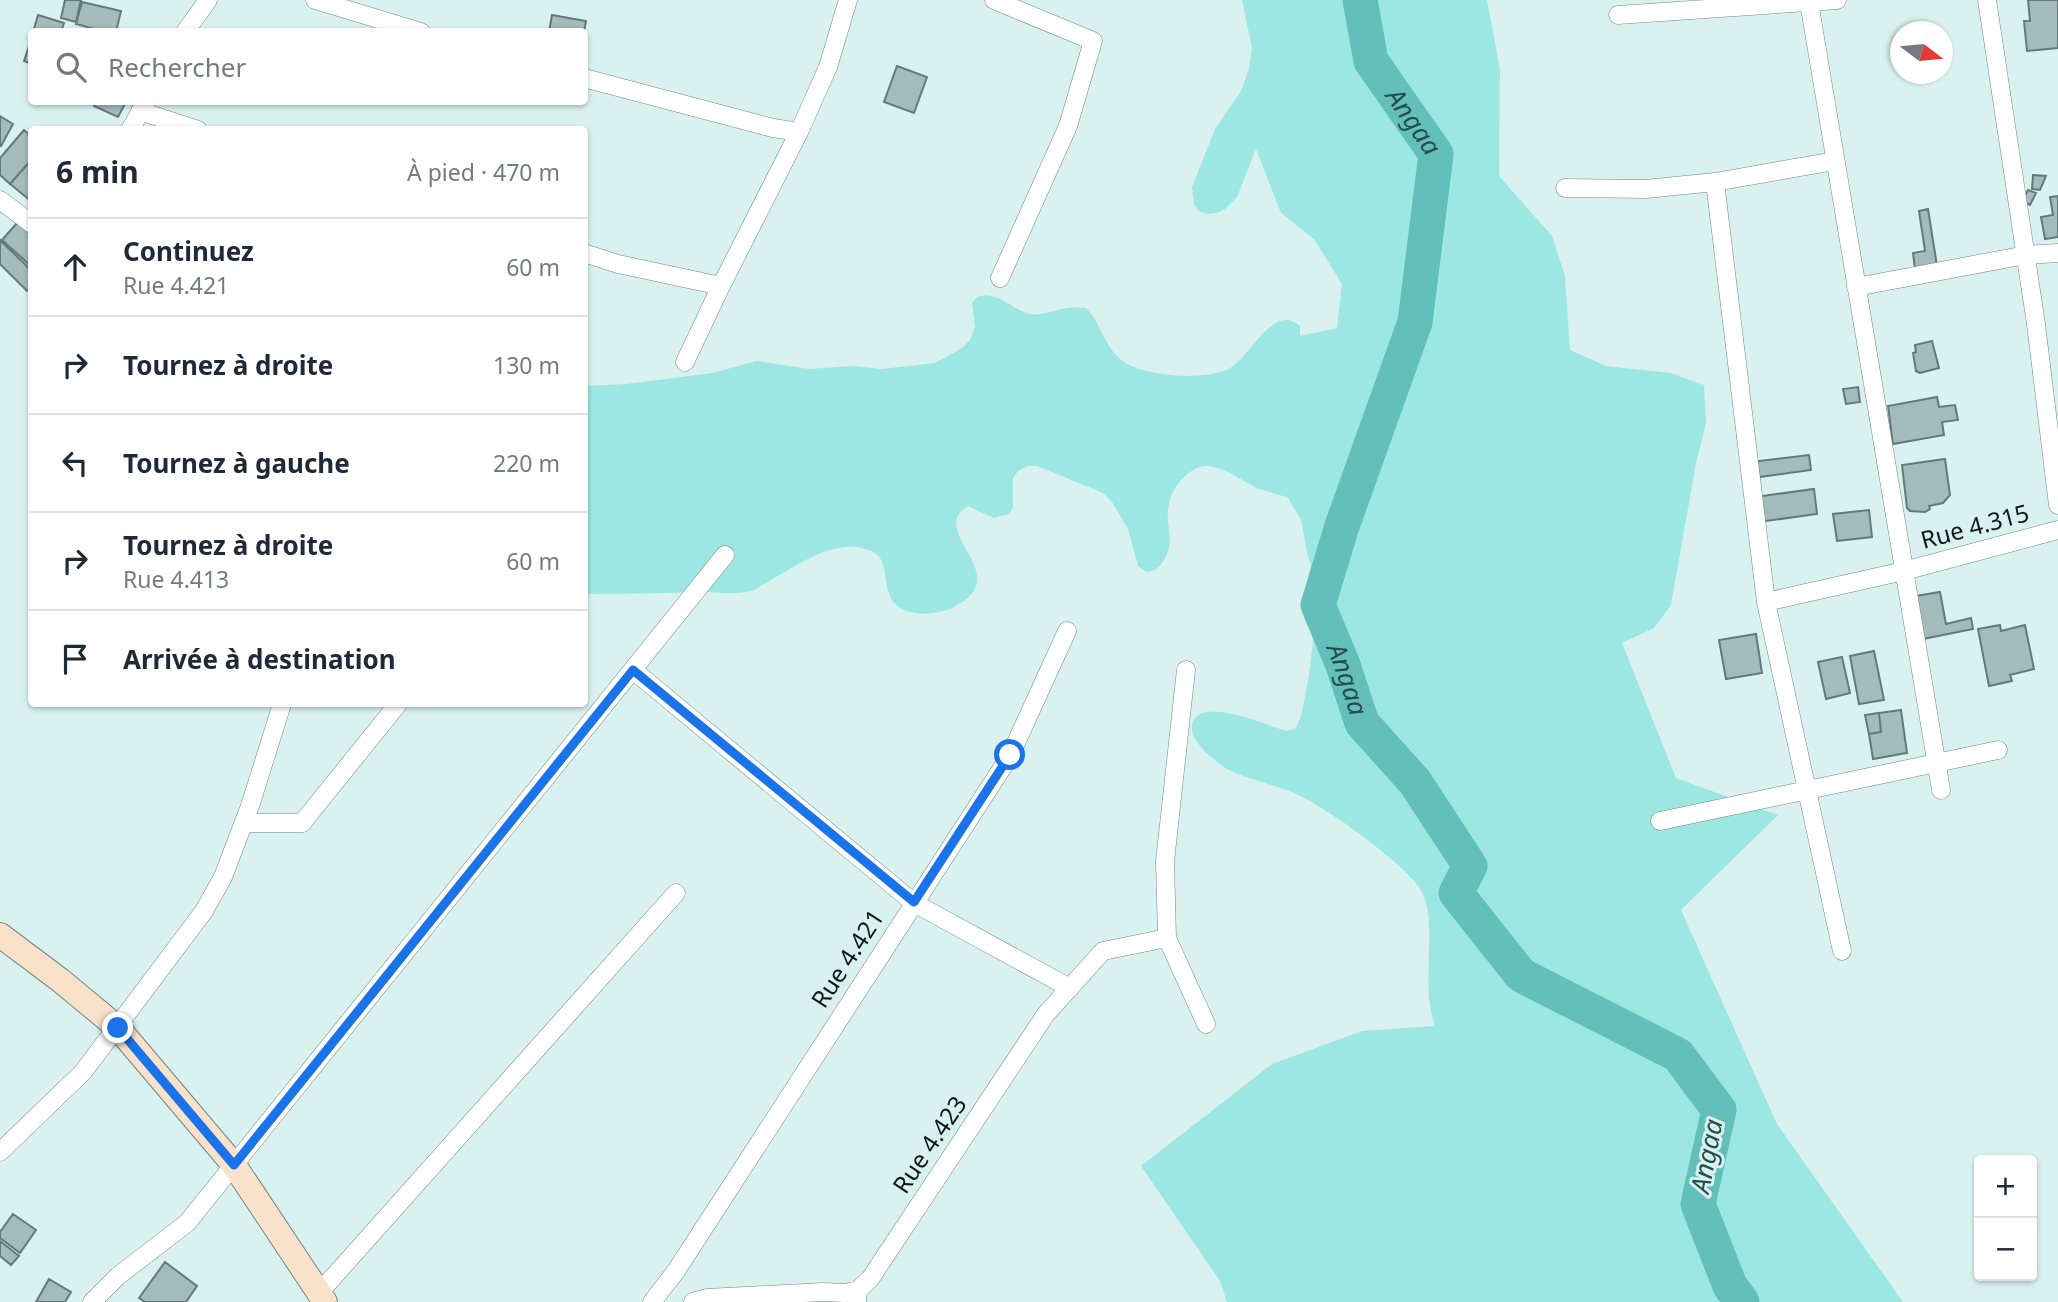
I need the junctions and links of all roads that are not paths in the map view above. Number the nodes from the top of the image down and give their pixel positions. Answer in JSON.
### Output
{"nodes":[{"id":1,"x":208,"y":0,"type":"edge"},
{"id":2,"x":315,"y":0,"type":"edge"},
{"id":3,"x":848,"y":0,"type":"edge"},
{"id":4,"x":994,"y":0,"type":"edge"},
{"id":5,"x":1837,"y":0,"type":"edge"},
{"id":6,"x":1987,"y":0,"type":"edge"},
{"id":7,"x":1808,"y":2,"type":"junction"},
{"id":8,"x":1757,"y":3,"type":"edge"},
{"id":9,"x":1618,"y":15,"type":"dead end"},
{"id":10,"x":188,"y":28,"type":"edge"},
{"id":11,"x":408,"y":28,"type":"edge"},
{"id":12,"x":588,"y":79,"type":"edge"},
{"id":13,"x":143,"y":106,"type":"edge"},
{"id":14,"x":132,"y":126,"type":"edge"},
{"id":15,"x":189,"y":126,"type":"edge"},
{"id":16,"x":799,"y":132,"type":"junction"},
{"id":17,"x":1835,"y":161,"type":"junction"},
{"id":18,"x":1715,"y":182,"type":"junction"},
{"id":19,"x":1565,"y":188,"type":"dead end"},
{"id":20,"x":0,"y":200,"type":"edge"},
{"id":21,"x":28,"y":221,"type":"edge"},
{"id":22,"x":2058,"y":253,"type":"edge"},
{"id":23,"x":588,"y":254,"type":"edge"},
{"id":24,"x":2025,"y":255,"type":"junction"},
{"id":25,"x":1000,"y":278,"type":"dead end"},
{"id":26,"x":721,"y":286,"type":"junction"},
{"id":27,"x":1856,"y":287,"type":"junction"},
{"id":28,"x":685,"y":362,"type":"dead end"},
{"id":29,"x":2058,"y":505,"type":"edge"},
{"id":30,"x":2058,"y":530,"type":"edge"},
{"id":31,"x":726,"y":555,"type":"dead end"},
{"id":32,"x":1904,"y":571,"type":"junction"},
{"id":33,"x":1766,"y":602,"type":"junction"},
{"id":34,"x":1067,"y":631,"type":"dead end"},
{"id":35,"x":633,"y":670,"type":"junction"},
{"id":36,"x":1186,"y":670,"type":"dead end"},
{"id":37,"x":281,"y":707,"type":"edge"},
{"id":38,"x":396,"y":707,"type":"edge"},
{"id":39,"x":1998,"y":750,"type":"dead end"},
{"id":40,"x":1936,"y":762,"type":"junction"},
{"id":41,"x":1807,"y":789,"type":"junction"},
{"id":42,"x":1941,"y":790,"type":"dead end"},
{"id":43,"x":1660,"y":821,"type":"dead end"},
{"id":44,"x":244,"y":822,"type":"junction"},
{"id":45,"x":676,"y":892,"type":"dead end"},
{"id":46,"x":914,"y":902,"type":"junction"},
{"id":47,"x":0,"y":935,"type":"edge"},
{"id":48,"x":1167,"y":938,"type":"junction"},
{"id":49,"x":1842,"y":951,"type":"dead end"},
{"id":50,"x":1070,"y":988,"type":"junction"},
{"id":51,"x":1206,"y":1024,"type":"dead end"},
{"id":52,"x":118,"y":1028,"type":"junction"},
{"id":53,"x":0,"y":1152,"type":"edge"},
{"id":54,"x":234,"y":1165,"type":"junction"},
{"id":55,"x":857,"y":1296,"type":"edge"},
{"id":56,"x":322,"y":1298,"type":"edge"},
{"id":57,"x":92,"y":1302,"type":"edge"},
{"id":58,"x":652,"y":1302,"type":"edge"},
{"id":59,"x":693,"y":1302,"type":"edge"}],
"edges":[{"from":1,"to":10,"type":"street"},
{"from":2,"to":11,"type":"street"},
{"from":3,"to":16,"type":"street"},
{"from":4,"to":25,"type":"street"},
{"from":5,"to":7,"type":"street"},
{"from":6,"to":24,"type":"street"},
{"from":7,"to":8,"type":"street"},
{"from":7,"to":17,"type":"street"},
{"from":8,"to":9,"type":"street"},
{"from":12,"to":16,"type":"street"},
{"from":13,"to":14,"type":"street"},
{"from":13,"to":15,"type":"street"},
{"from":16,"to":26,"type":"street"},
{"from":17,"to":18,"type":"street"},
{"from":17,"to":27,"type":"street"},
{"from":18,"to":19,"type":"street"},
{"from":18,"to":33,"type":"street"},
{"from":20,"to":21,"type":"street"},
{"from":22,"to":24,"type":"street"},
{"from":23,"to":26,"type":"street"},
{"from":24,"to":27,"type":"street"},
{"from":24,"to":29,"type":"street"},
{"from":26,"to":28,"type":"street"},
{"from":27,"to":32,"type":"street"},
{"from":30,"to":32,"type":"street","name":"Rue 4.315"},
{"from":31,"to":35,"type":"street"},
{"from":32,"to":33,"type":"street","name":"Rue 4.315"},
{"from":32,"to":40,"type":"street"},
{"from":33,"to":41,"type":"street"},
{"from":34,"to":46,"type":"street","name":"Rue 4.421"},
{"from":35,"to":46,"type":"street"},
{"from":35,"to":54,"type":"street"},
{"from":36,"to":48,"type":"street"},
{"from":37,"to":44,"type":"street"},
{"from":38,"to":44,"type":"street"},
{"from":39,"to":40,"type":"street"},
{"from":40,"to":41,"type":"street"},
{"from":40,"to":42,"type":"street"},
{"from":41,"to":43,"type":"street"},
{"from":41,"to":49,"type":"street"},
{"from":44,"to":52,"type":"street"},
{"from":45,"to":56,"type":"street"},
{"from":46,"to":50,"type":"street"},
{"from":46,"to":58,"type":"street","name":"Rue 4.421"},
{"from":47,"to":52,"type":"street"},
{"from":48,"to":50,"type":"street","name":"Rue 4.423"},
{"from":48,"to":51,"type":"street"},
{"from":50,"to":55,"type":"street","name":"Rue 4.423"},
{"from":52,"to":53,"type":"street"},
{"from":52,"to":54,"type":"street"},
{"from":54,"to":56,"type":"street"},
{"from":54,"to":57,"type":"street"},
{"from":55,"to":59,"type":"street"}]}
